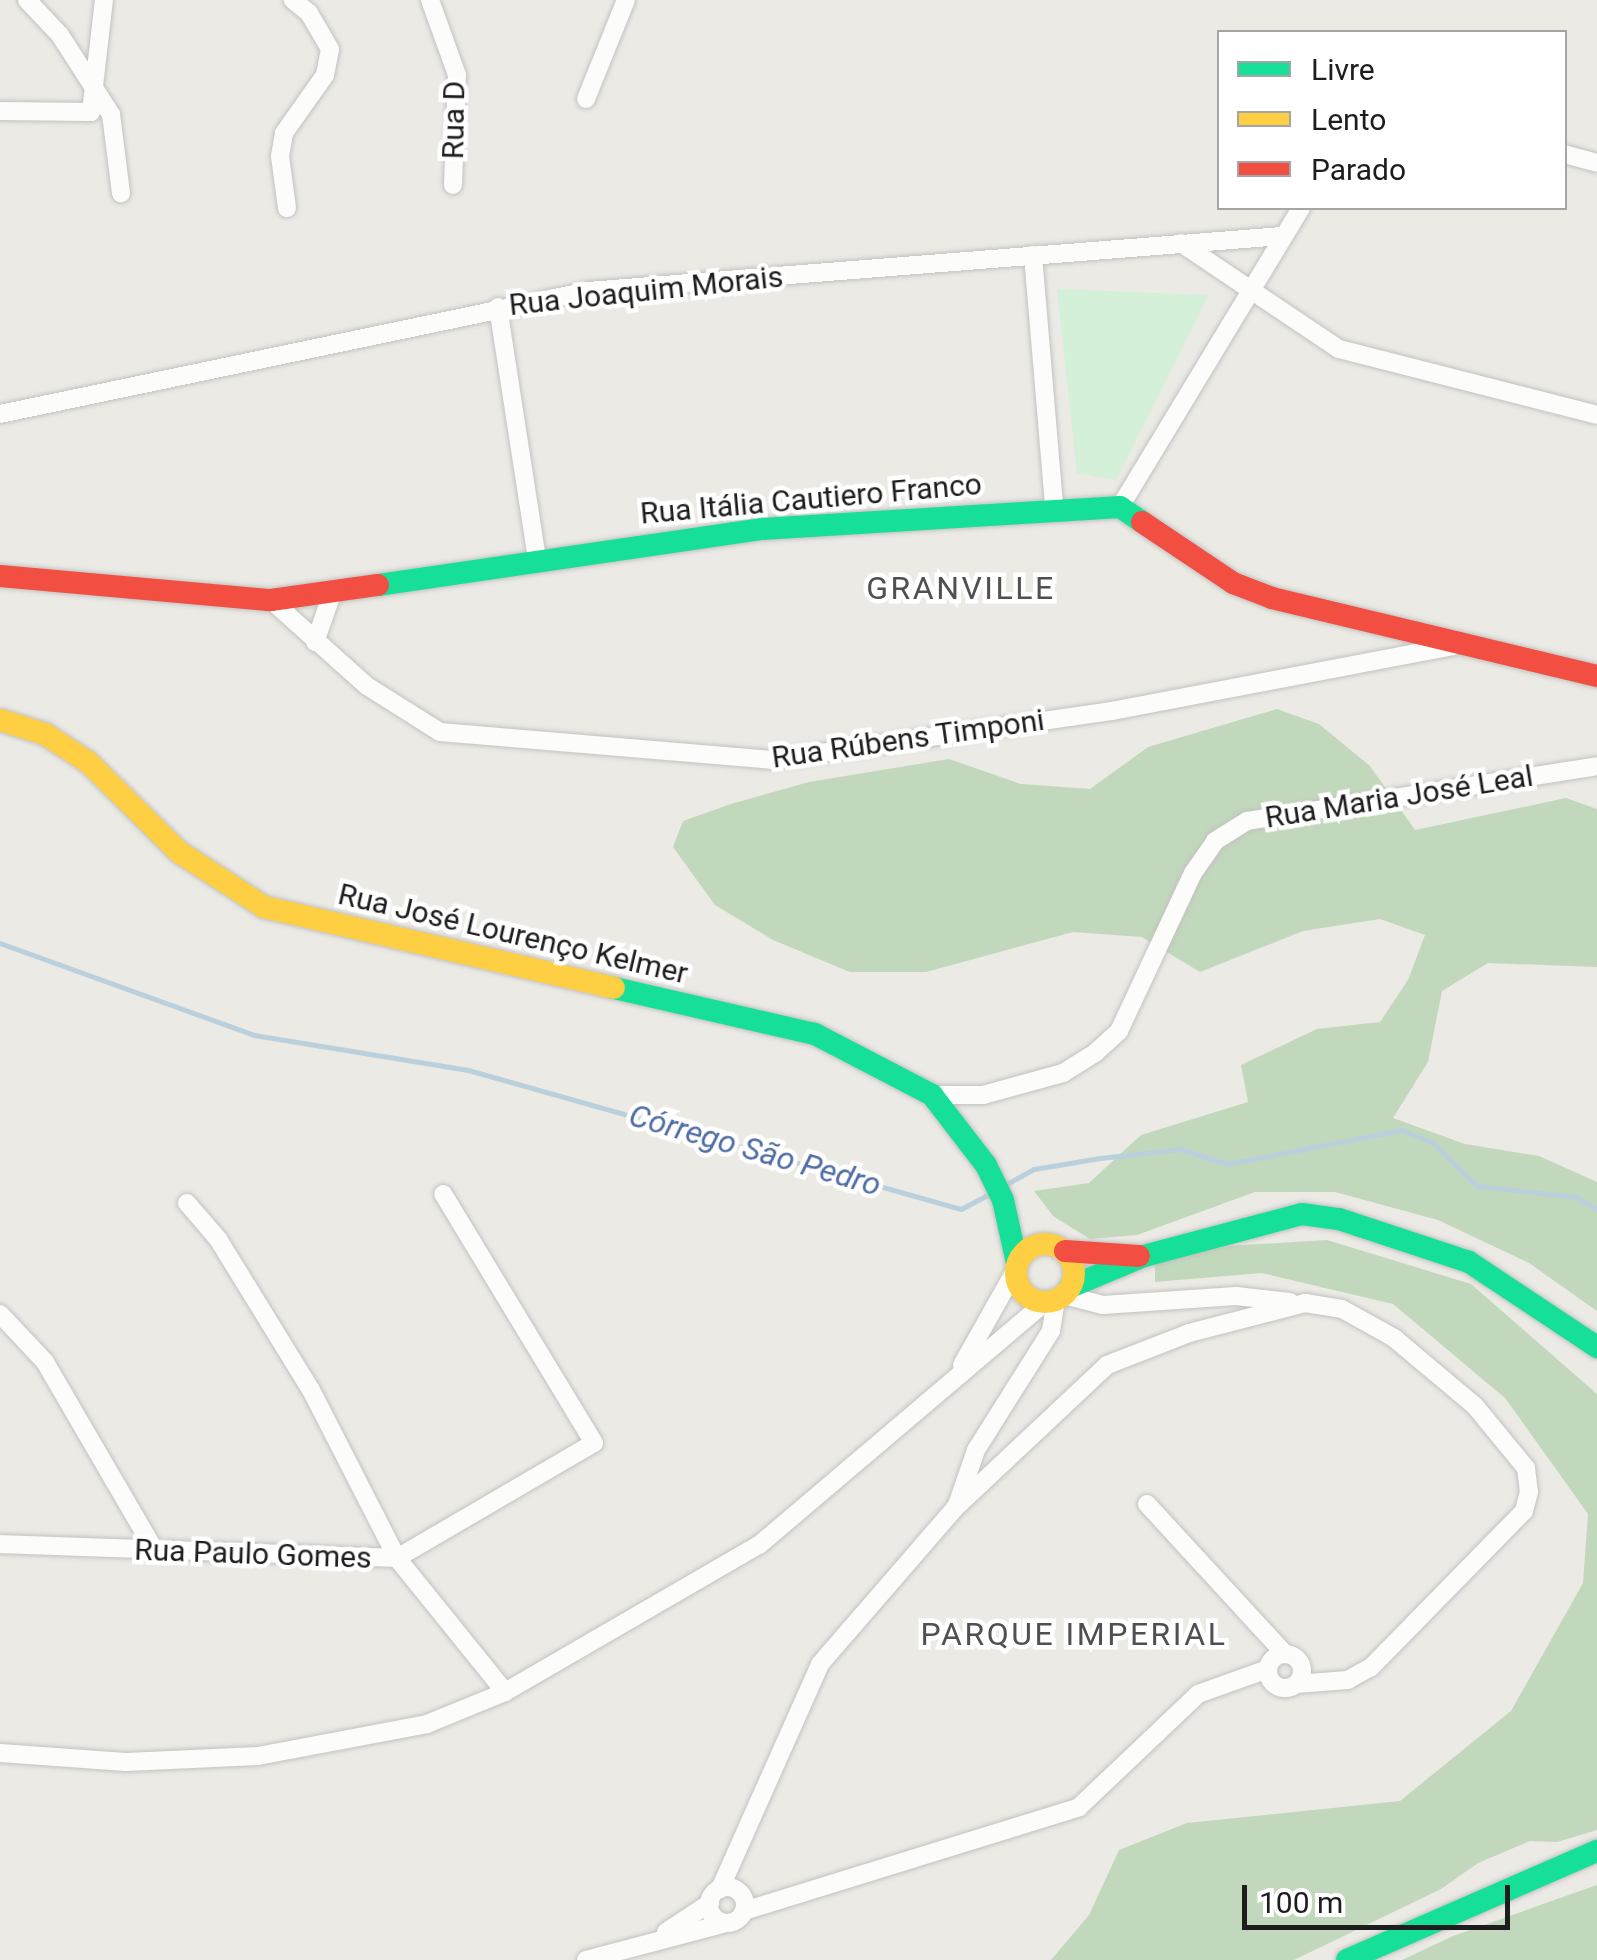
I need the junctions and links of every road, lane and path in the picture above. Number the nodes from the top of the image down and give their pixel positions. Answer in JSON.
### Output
{"nodes":[{"id":1,"x":28,"y":0,"type":"edge"},
{"id":2,"x":104,"y":0,"type":"edge"},
{"id":3,"x":293,"y":0,"type":"edge"},
{"id":4,"x":430,"y":0,"type":"edge"},
{"id":5,"x":626,"y":0,"type":"edge"},
{"id":6,"x":94,"y":89,"type":"junction"},
{"id":7,"x":586,"y":99,"type":"dead end"},
{"id":8,"x":0,"y":112,"type":"edge"},
{"id":9,"x":1567,"y":155,"type":"edge"},
{"id":10,"x":1597,"y":163,"type":"edge"},
{"id":11,"x":453,"y":184,"type":"dead end"},
{"id":12,"x":121,"y":194,"type":"dead end"},
{"id":13,"x":287,"y":208,"type":"dead end"},
{"id":14,"x":1301,"y":210,"type":"edge"},
{"id":15,"x":1282,"y":236,"type":"junction"},
{"id":16,"x":1182,"y":243,"type":"junction"},
{"id":17,"x":1032,"y":255,"type":"junction"},
{"id":18,"x":1252,"y":293,"type":"junction"},
{"id":19,"x":498,"y":307,"type":"junction"},
{"id":20,"x":0,"y":414,"type":"edge"},
{"id":21,"x":1597,"y":416,"type":"edge"},
{"id":22,"x":1054,"y":507,"type":"junction"},
{"id":23,"x":1120,"y":507,"type":"junction"},
{"id":24,"x":537,"y":558,"type":"junction"},
{"id":25,"x":0,"y":576,"type":"edge"},
{"id":26,"x":332,"y":594,"type":"junction"},
{"id":27,"x":272,"y":600,"type":"junction"},
{"id":28,"x":316,"y":642,"type":"junction"},
{"id":29,"x":1464,"y":644,"type":"junction"},
{"id":30,"x":1597,"y":676,"type":"edge"},
{"id":31,"x":0,"y":720,"type":"edge"},
{"id":32,"x":1596,"y":766,"type":"edge"},
{"id":33,"x":932,"y":1095,"type":"junction"},
{"id":34,"x":983,"y":1095,"type":"junction"},
{"id":35,"x":964,"y":1136,"type":"junction"},
{"id":36,"x":443,"y":1194,"type":"dead end"},
{"id":37,"x":1002,"y":1199,"type":"junction"},
{"id":38,"x":187,"y":1204,"type":"dead end"},
{"id":39,"x":1056,"y":1247,"type":"junction"},
{"id":40,"x":1144,"y":1256,"type":"junction"},
{"id":41,"x":1017,"y":1266,"type":"junction"},
{"id":42,"x":1059,"y":1296,"type":"junction"},
{"id":43,"x":1305,"y":1304,"type":"junction"},
{"id":44,"x":0,"y":1314,"type":"edge"},
{"id":45,"x":1597,"y":1348,"type":"edge"},
{"id":46,"x":954,"y":1378,"type":"junction"},
{"id":47,"x":1148,"y":1504,"type":"dead end"},
{"id":48,"x":956,"y":1508,"type":"junction"},
{"id":49,"x":0,"y":1544,"type":"edge"},
{"id":50,"x":155,"y":1551,"type":"junction"},
{"id":51,"x":398,"y":1558,"type":"junction"},
{"id":52,"x":1285,"y":1654,"type":"junction"},
{"id":53,"x":1302,"y":1665,"type":"junction"},
{"id":54,"x":1268,"y":1669,"type":"junction"},
{"id":55,"x":1348,"y":1680,"type":"junction"},
{"id":56,"x":1288,"y":1686,"type":"junction"},
{"id":57,"x":1218,"y":1688,"type":"junction"},
{"id":58,"x":505,"y":1692,"type":"junction"},
{"id":59,"x":0,"y":1753,"type":"edge"},
{"id":60,"x":1597,"y":1852,"type":"edge"},
{"id":61,"x":715,"y":1896,"type":"junction"},
{"id":62,"x":744,"y":1911,"type":"junction"},
{"id":63,"x":726,"y":1923,"type":"junction"},
{"id":64,"x":653,"y":1940,"type":"junction"},
{"id":65,"x":586,"y":1960,"type":"edge"},
{"id":66,"x":1347,"y":1960,"type":"edge"}],
"edges":[{"from":1,"to":6,"type":"street"},
{"from":2,"to":6,"type":"street"},
{"from":3,"to":13,"type":"street"},
{"from":4,"to":11,"type":"street","name":"Rua D"},
{"from":5,"to":7,"type":"street"},
{"from":6,"to":8,"type":"street"},
{"from":6,"to":12,"type":"street"},
{"from":9,"to":10,"type":"street"},
{"from":14,"to":15,"type":"street"},
{"from":15,"to":16,"type":"street","name":"Rua Joaquim Morais"},
{"from":15,"to":18,"type":"street"},
{"from":16,"to":17,"type":"street","name":"Rua Joaquim Morais"},
{"from":16,"to":18,"type":"street"},
{"from":17,"to":19,"type":"street","name":"Rua Joaquim Morais"},
{"from":17,"to":22,"type":"street"},
{"from":18,"to":21,"type":"street"},
{"from":18,"to":23,"type":"street"},
{"from":19,"to":20,"type":"street","name":"Rua Joaquim Morais"},
{"from":19,"to":24,"type":"street"},
{"from":22,"to":23,"type":"main road","name":"Rua Itália Cautiero Franco"},
{"from":22,"to":24,"type":"main road","name":"Rua Itália Cautiero Franco"},
{"from":23,"to":29,"type":"main road"},
{"from":24,"to":26,"type":"main road","name":"Rua Itália Cautiero Franco"},
{"from":25,"to":27,"type":"main road","name":"Rua Itália Cautiero Franco"},
{"from":26,"to":27,"type":"main road","name":"Rua Itália Cautiero Franco"},
{"from":26,"to":28,"type":"street"},
{"from":27,"to":28,"type":"street","name":"Rua Rúbens Timponi"},
{"from":28,"to":29,"type":"street","name":"Rua Rúbens Timponi"},
{"from":29,"to":30,"type":"main road"},
{"from":31,"to":33,"type":"main road","name":"Rua José Lourenço Kelmer"},
{"from":32,"to":34,"type":"street","name":"Rua Maria José Leal"},
{"from":33,"to":34,"type":"street","name":"Rua Maria José Leal"},
{"from":33,"to":35,"type":"main road","name":"Rua José Lourenço Kelmer"},
{"from":34,"to":35,"type":"street"},
{"from":35,"to":37,"type":"main road","name":"Rua José Lourenço Kelmer"},
{"from":36,"to":51,"type":"street","name":"Rua Paulo Gomes"},
{"from":37,"to":39,"type":"main road","name":"Rua José Lourenço Kelmer"},
{"from":37,"to":41,"type":"main road","name":"Rua José Lourenço Kelmer"},
{"from":38,"to":51,"type":"street"},
{"from":39,"to":40,"type":"main road"},
{"from":39,"to":41,"type":"main road"},
{"from":39,"to":42,"type":"main road"},
{"from":40,"to":42,"type":"main road"},
{"from":40,"to":45,"type":"main road"},
{"from":41,"to":42,"type":"main road"},
{"from":41,"to":46,"type":"street"},
{"from":42,"to":43,"type":"street"},
{"from":42,"to":46,"type":"street"},
{"from":42,"to":48,"type":"street"},
{"from":43,"to":48,"type":"street"},
{"from":43,"to":55,"type":"street"},
{"from":44,"to":50,"type":"street"},
{"from":46,"to":58,"type":"street"},
{"from":47,"to":52,"type":"street"},
{"from":48,"to":61,"type":"street"},
{"from":49,"to":50,"type":"street","name":"Rua Paulo Gomes"},
{"from":50,"to":51,"type":"street","name":"Rua Paulo Gomes"},
{"from":51,"to":58,"type":"street"},
{"from":52,"to":53,"type":"street"},
{"from":52,"to":54,"type":"street"},
{"from":53,"to":55,"type":"street"},
{"from":53,"to":56,"type":"street"},
{"from":54,"to":56,"type":"street"},
{"from":54,"to":57,"type":"street"},
{"from":55,"to":56,"type":"street"},
{"from":56,"to":57,"type":"street"},
{"from":57,"to":62,"type":"street"},
{"from":58,"to":59,"type":"street"},
{"from":60,"to":66,"type":"main road"},
{"from":61,"to":62,"type":"street"},
{"from":61,"to":63,"type":"street"},
{"from":61,"to":64,"type":"street"},
{"from":62,"to":63,"type":"street"},
{"from":63,"to":64,"type":"street"},
{"from":64,"to":65,"type":"street"}]}
